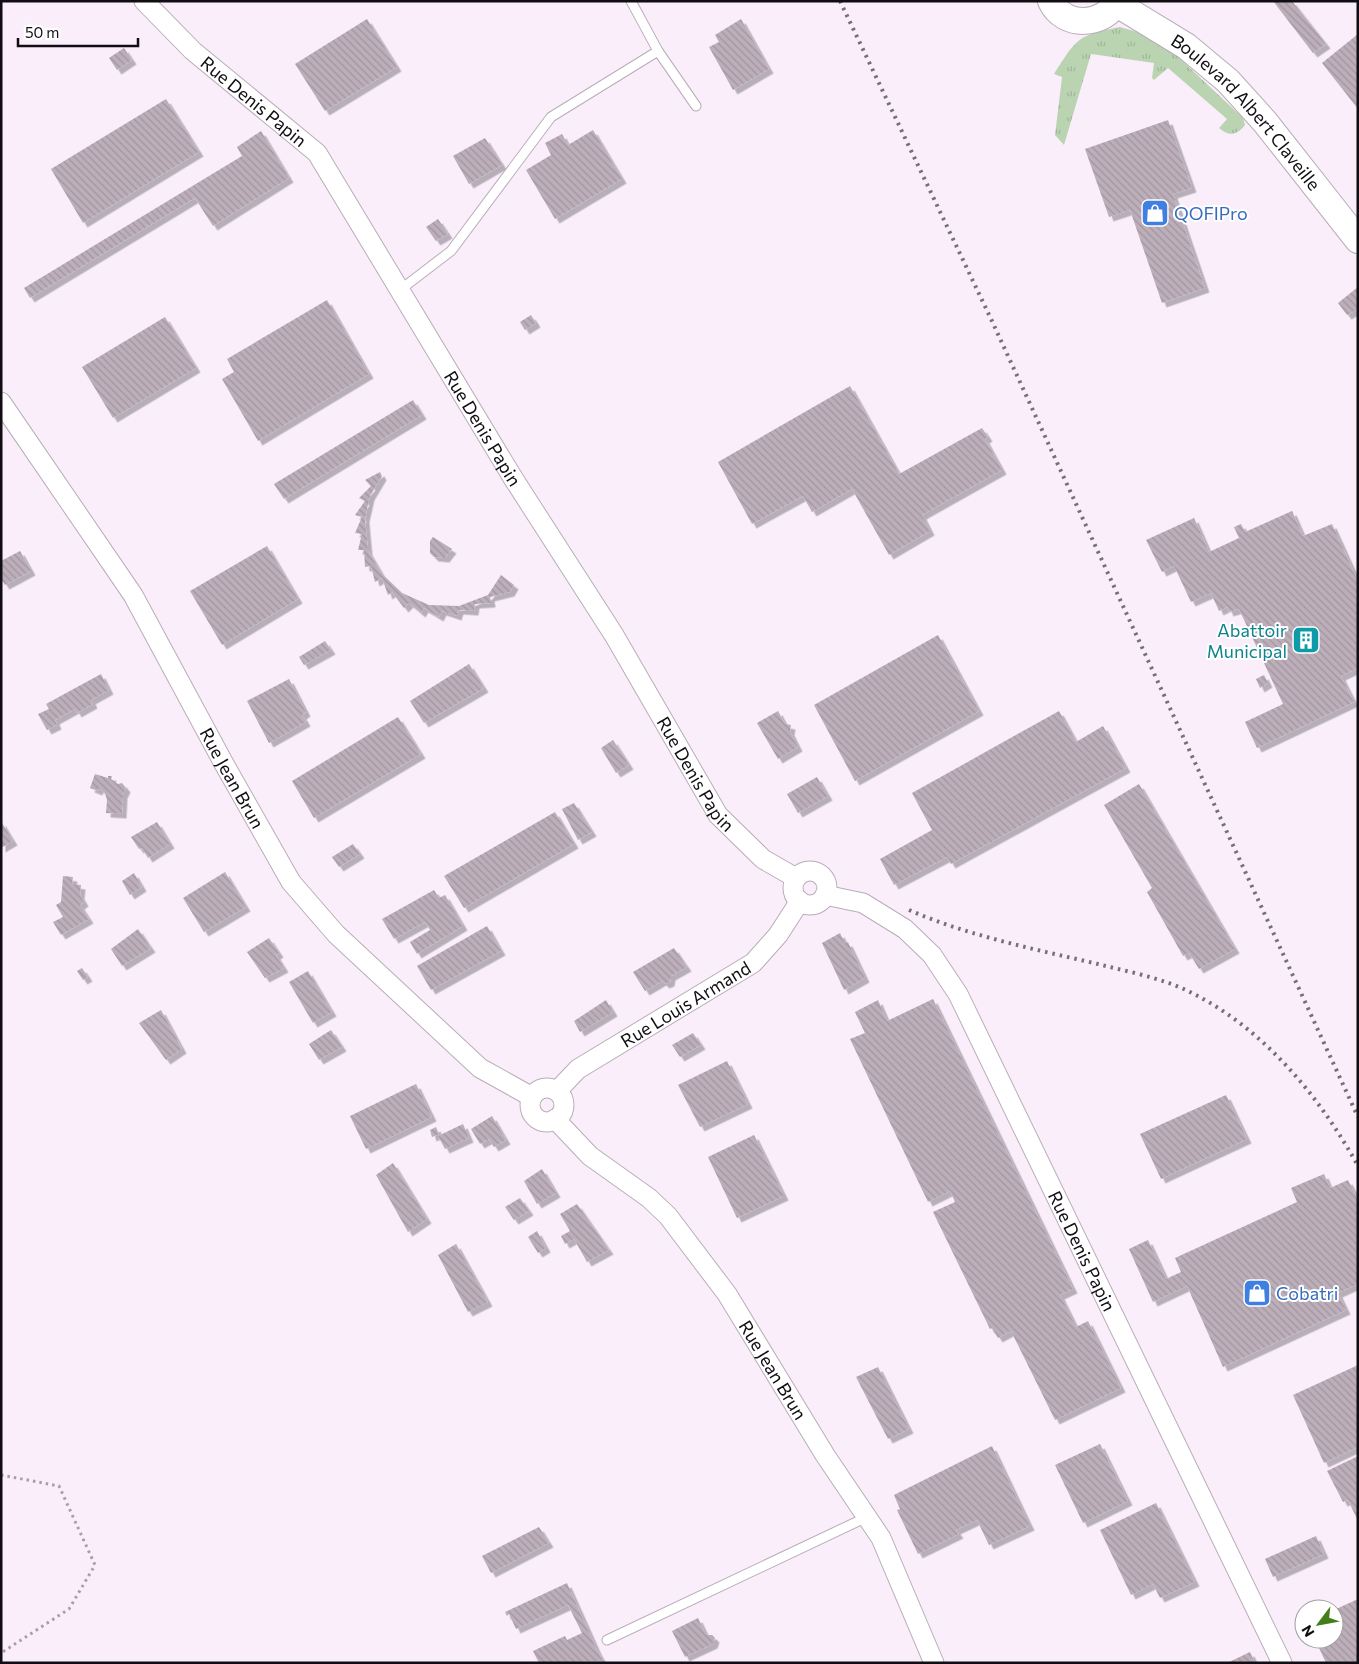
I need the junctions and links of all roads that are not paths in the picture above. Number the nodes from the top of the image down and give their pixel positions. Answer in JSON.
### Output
{"nodes":[{"id":1,"x":144,"y":1,"type":"edge"},
{"id":2,"x":631,"y":1,"type":"edge"},
{"id":3,"x":1051,"y":1,"type":"edge"},
{"id":4,"x":1118,"y":2,"type":"edge"},
{"id":5,"x":658,"y":51,"type":"junction"},
{"id":6,"x":696,"y":106,"type":"dead end"},
{"id":7,"x":1358,"y":240,"type":"edge"},
{"id":8,"x":400,"y":290,"type":"junction"},
{"id":9,"x":1,"y":402,"type":"edge"},
{"id":10,"x":796,"y":878,"type":"junction"},
{"id":11,"x":825,"y":895,"type":"junction"},
{"id":12,"x":800,"y":901,"type":"junction"},
{"id":13,"x":557,"y":1091,"type":"junction"},
{"id":14,"x":532,"y":1097,"type":"junction"},
{"id":15,"x":555,"y":1119,"type":"junction"},
{"id":16,"x":867,"y":1517,"type":"junction"},
{"id":17,"x":607,"y":1640,"type":"dead end"},
{"id":18,"x":934,"y":1663,"type":"edge"},
{"id":19,"x":1282,"y":1663,"type":"edge"}],
"edges":[{"from":1,"to":8,"type":"street","name":"Rue Denis Papin"},
{"from":2,"to":5,"type":"lane"},
{"from":3,"to":4,"type":"main road"},
{"from":4,"to":7,"type":"main road","name":"Boulevard Albert Claveille"},
{"from":5,"to":6,"type":"lane"},
{"from":5,"to":8,"type":"lane"},
{"from":8,"to":10,"type":"street","name":"Rue Denis Papin"},
{"from":9,"to":14,"type":"street","name":"Rue Jean Brun"},
{"from":10,"to":11,"type":"street"},
{"from":10,"to":12,"type":"street"},
{"from":11,"to":12,"type":"street"},
{"from":11,"to":19,"type":"street","name":"Rue Denis Papin"},
{"from":12,"to":13,"type":"street","name":"Rue Louis Armand"},
{"from":13,"to":14,"type":"street"},
{"from":13,"to":15,"type":"street"},
{"from":14,"to":15,"type":"street"},
{"from":15,"to":16,"type":"street","name":"Rue Jean Brun"},
{"from":16,"to":17,"type":"lane"},
{"from":16,"to":18,"type":"street","name":"Rue Jean Brun"}]}
